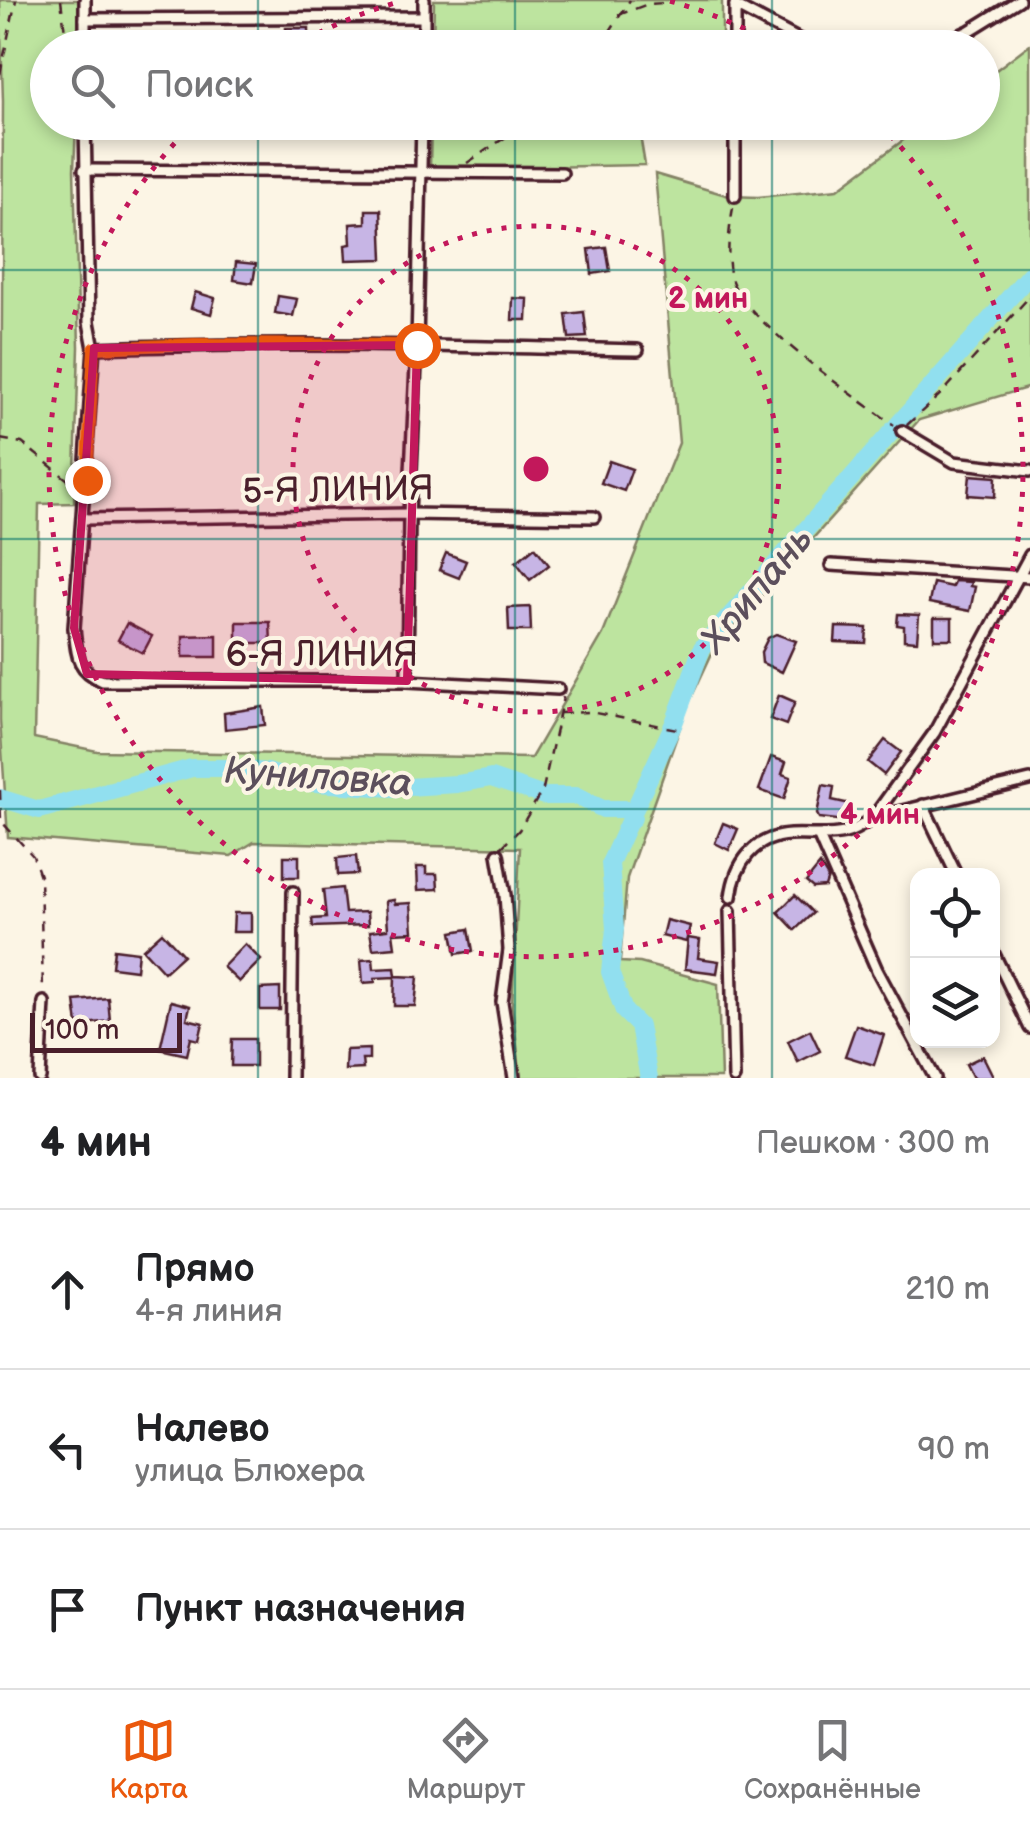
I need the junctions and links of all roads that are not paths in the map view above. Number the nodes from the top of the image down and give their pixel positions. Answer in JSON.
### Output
{"nodes":[{"id":1,"x":86,"y":0,"type":"edge"},
{"id":2,"x":424,"y":0,"type":"edge"},
{"id":3,"x":1019,"y":0,"type":"edge"},
{"id":4,"x":735,"y":3,"type":"edge"},
{"id":5,"x":424,"y":17,"type":"junction"},
{"id":6,"x":86,"y":19,"type":"junction"},
{"id":7,"x":86,"y":30,"type":"edge"},
{"id":8,"x":424,"y":30,"type":"edge"},
{"id":9,"x":735,"y":30,"type":"edge"},
{"id":10,"x":783,"y":30,"type":"edge"},
{"id":11,"x":969,"y":30,"type":"edge"},
{"id":12,"x":85,"y":140,"type":"edge"},
{"id":13,"x":422,"y":140,"type":"edge"},
{"id":14,"x":735,"y":140,"type":"edge"},
{"id":15,"x":84,"y":170,"type":"junction"},
{"id":16,"x":422,"y":172,"type":"junction"},
{"id":17,"x":562,"y":173,"type":"dead end"},
{"id":18,"x":735,"y":196,"type":"road end"},
{"id":19,"x":417,"y":345,"type":"junction"},
{"id":20,"x":94,"y":348,"type":"junction"},
{"id":21,"x":638,"y":350,"type":"dead end"},
{"id":22,"x":902,"y":431,"type":"road end"},
{"id":23,"x":1030,"y":471,"type":"edge"},
{"id":24,"x":409,"y":514,"type":"junction"},
{"id":25,"x":594,"y":517,"type":"dead end"},
{"id":26,"x":84,"y":520,"type":"junction"},
{"id":27,"x":1030,"y":554,"type":"edge"},
{"id":28,"x":831,"y":565,"type":"dead end"},
{"id":29,"x":1024,"y":577,"type":"edge"},
{"id":30,"x":407,"y":681,"type":"junction"},
{"id":31,"x":558,"y":688,"type":"road end"},
{"id":32,"x":1030,"y":780,"type":"edge"},
{"id":33,"x":923,"y":805,"type":"junction"},
{"id":34,"x":873,"y":818,"type":"junction"},
{"id":35,"x":819,"y":836,"type":"junction"},
{"id":36,"x":498,"y":854,"type":"road end"},
{"id":37,"x":953,"y":868,"type":"edge"},
{"id":38,"x":293,"y":892,"type":"dead end"},
{"id":39,"x":731,"y":897,"type":"dead end"},
{"id":40,"x":730,"y":911,"type":"dead end"},
{"id":41,"x":996,"y":958,"type":"edge"},
{"id":42,"x":44,"y":1002,"type":"road end"},
{"id":43,"x":1030,"y":1028,"type":"edge"},
{"id":44,"x":40,"y":1078,"type":"edge"},
{"id":45,"x":291,"y":1078,"type":"edge"},
{"id":46,"x":514,"y":1078,"type":"edge"},
{"id":47,"x":734,"y":1078,"type":"edge"},
{"id":48,"x":935,"y":1078,"type":"edge"}],
"edges":[{"from":1,"to":6,"type":"street"},
{"from":2,"to":5,"type":"street"},
{"from":3,"to":11,"type":"street"},
{"from":4,"to":9,"type":"street"},
{"from":4,"to":10,"type":"street"},
{"from":5,"to":6,"type":"street"},
{"from":5,"to":8,"type":"street"},
{"from":6,"to":7,"type":"street"},
{"from":12,"to":15,"type":"street"},
{"from":13,"to":16,"type":"street"},
{"from":14,"to":18,"type":"street"},
{"from":15,"to":16,"type":"street"},
{"from":15,"to":20,"type":"street"},
{"from":16,"to":17,"type":"street"},
{"from":16,"to":19,"type":"street"},
{"from":19,"to":20,"type":"street"},
{"from":19,"to":21,"type":"street"},
{"from":19,"to":24,"type":"street"},
{"from":20,"to":26,"type":"street"},
{"from":22,"to":23,"type":"street"},
{"from":24,"to":25,"type":"street","name":"5-Я ЛИНИЯ"},
{"from":24,"to":26,"type":"street","name":"5-Я ЛИНИЯ"},
{"from":24,"to":30,"type":"street"},
{"from":26,"to":30,"type":"street","name":"6-Я ЛИНИЯ"},
{"from":27,"to":29,"type":"street"},
{"from":28,"to":29,"type":"street"},
{"from":29,"to":34,"type":"street"},
{"from":30,"to":31,"type":"street","name":"6-Я ЛИНИЯ"},
{"from":32,"to":33,"type":"street"},
{"from":33,"to":34,"type":"street"},
{"from":33,"to":37,"type":"street"},
{"from":34,"to":35,"type":"street"},
{"from":35,"to":39,"type":"street"},
{"from":35,"to":48,"type":"street"},
{"from":36,"to":46,"type":"street"},
{"from":38,"to":45,"type":"street"},
{"from":40,"to":47,"type":"street"},
{"from":41,"to":43,"type":"street"},
{"from":42,"to":44,"type":"street"}]}
